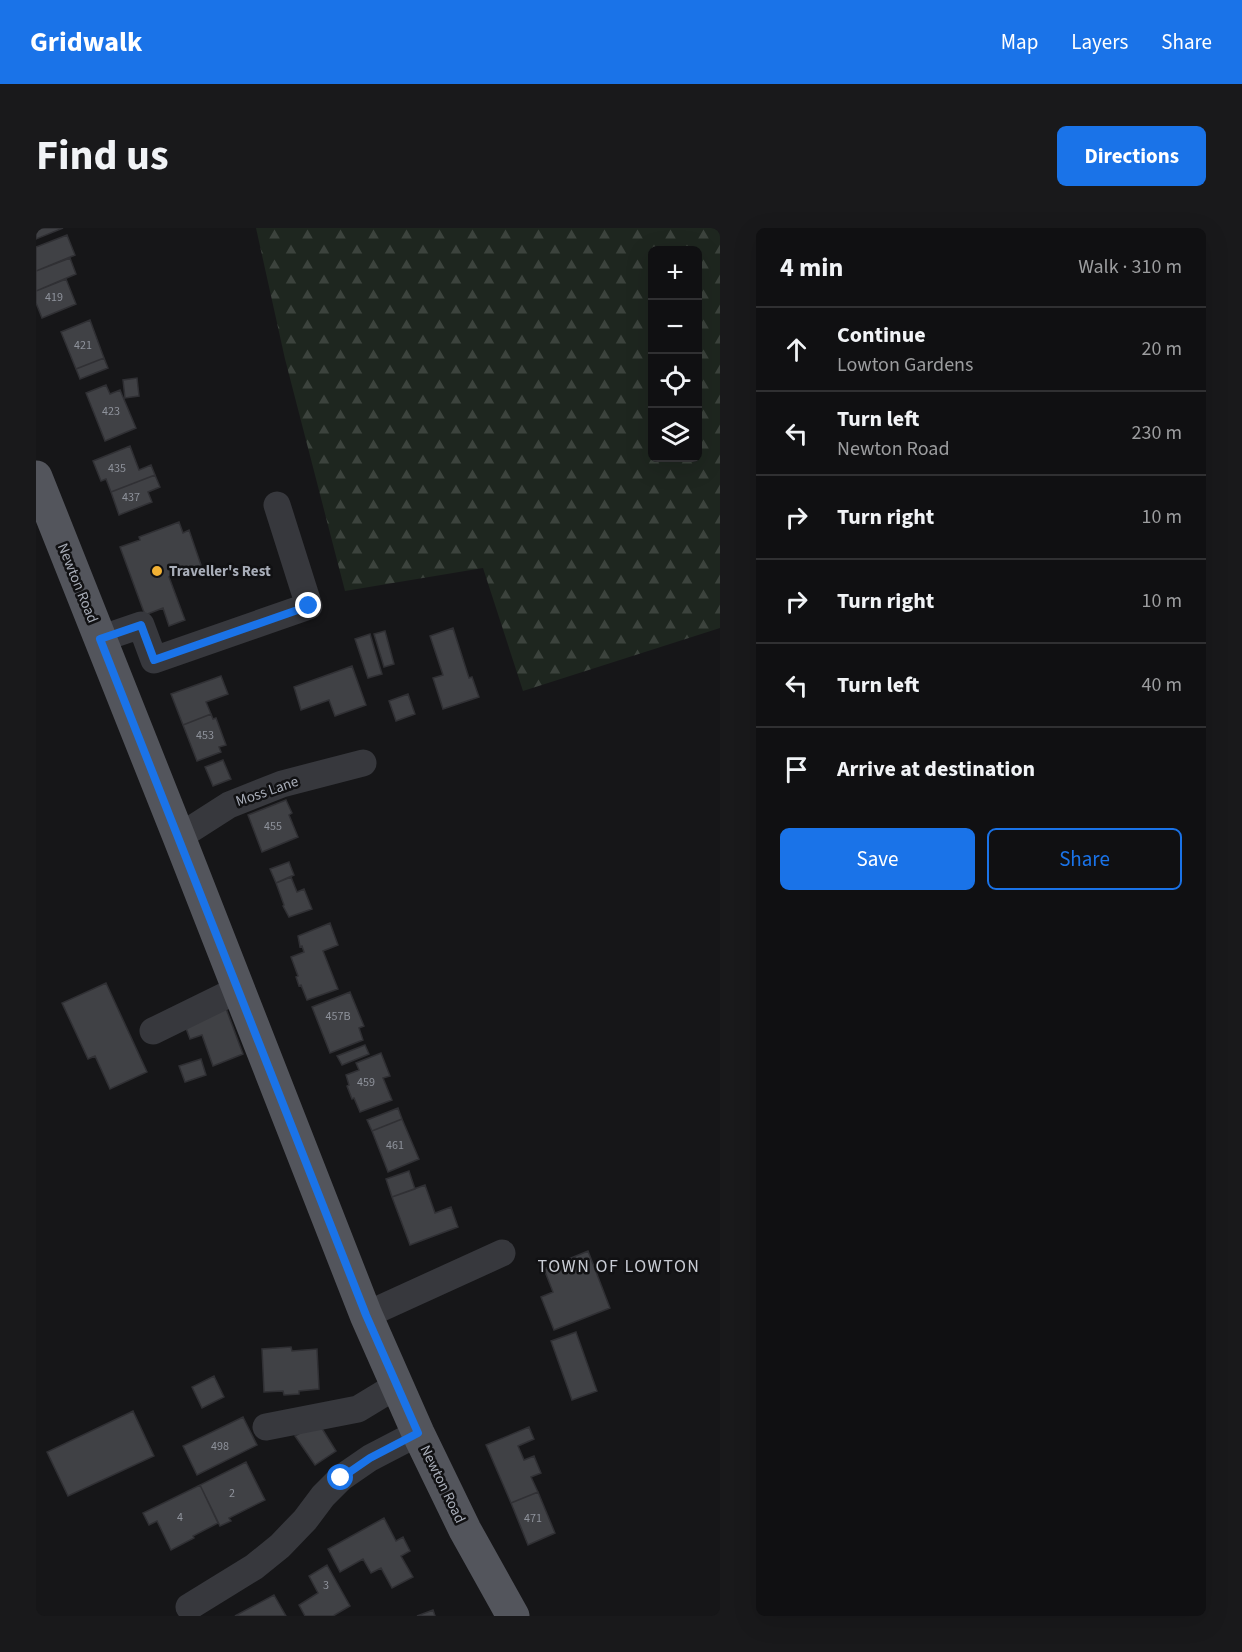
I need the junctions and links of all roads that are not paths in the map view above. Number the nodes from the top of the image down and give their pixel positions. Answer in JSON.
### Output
{"nodes":[{"id":1,"x":36,"y":477,"type":"edge"},
{"id":2,"x":277,"y":505,"type":"dead end"},
{"id":3,"x":100,"y":639,"type":"junction"},
{"id":4,"x":363,"y":763,"type":"dead end"},
{"id":5,"x":179,"y":837,"type":"junction"},
{"id":6,"x":238,"y":989,"type":"junction"},
{"id":7,"x":153,"y":1031,"type":"dead end"},
{"id":8,"x":502,"y":1253,"type":"dead end"},
{"id":9,"x":366,"y":1315,"type":"junction"},
{"id":10,"x":396,"y":1386,"type":"junction"},
{"id":11,"x":266,"y":1427,"type":"dead end"},
{"id":12,"x":418,"y":1433,"type":"junction"},
{"id":13,"x":187,"y":1603,"type":"edge"},
{"id":14,"x":513,"y":1616,"type":"edge"}],
"edges":[{"from":1,"to":3,"type":"main road","name":"Newton Road"},
{"from":2,"to":3,"type":"street"},
{"from":3,"to":5,"type":"main road","name":"Newton Road"},
{"from":4,"to":5,"type":"street","name":"Moss Lane"},
{"from":5,"to":6,"type":"main road","name":"Newton Road"},
{"from":6,"to":7,"type":"street"},
{"from":6,"to":9,"type":"main road","name":"Newton Road"},
{"from":8,"to":9,"type":"street"},
{"from":9,"to":10,"type":"main road","name":"Newton Road"},
{"from":10,"to":11,"type":"street"},
{"from":10,"to":12,"type":"main road","name":"Newton Road"},
{"from":12,"to":13,"type":"street"},
{"from":12,"to":14,"type":"main road","name":"Newton Road"}]}
